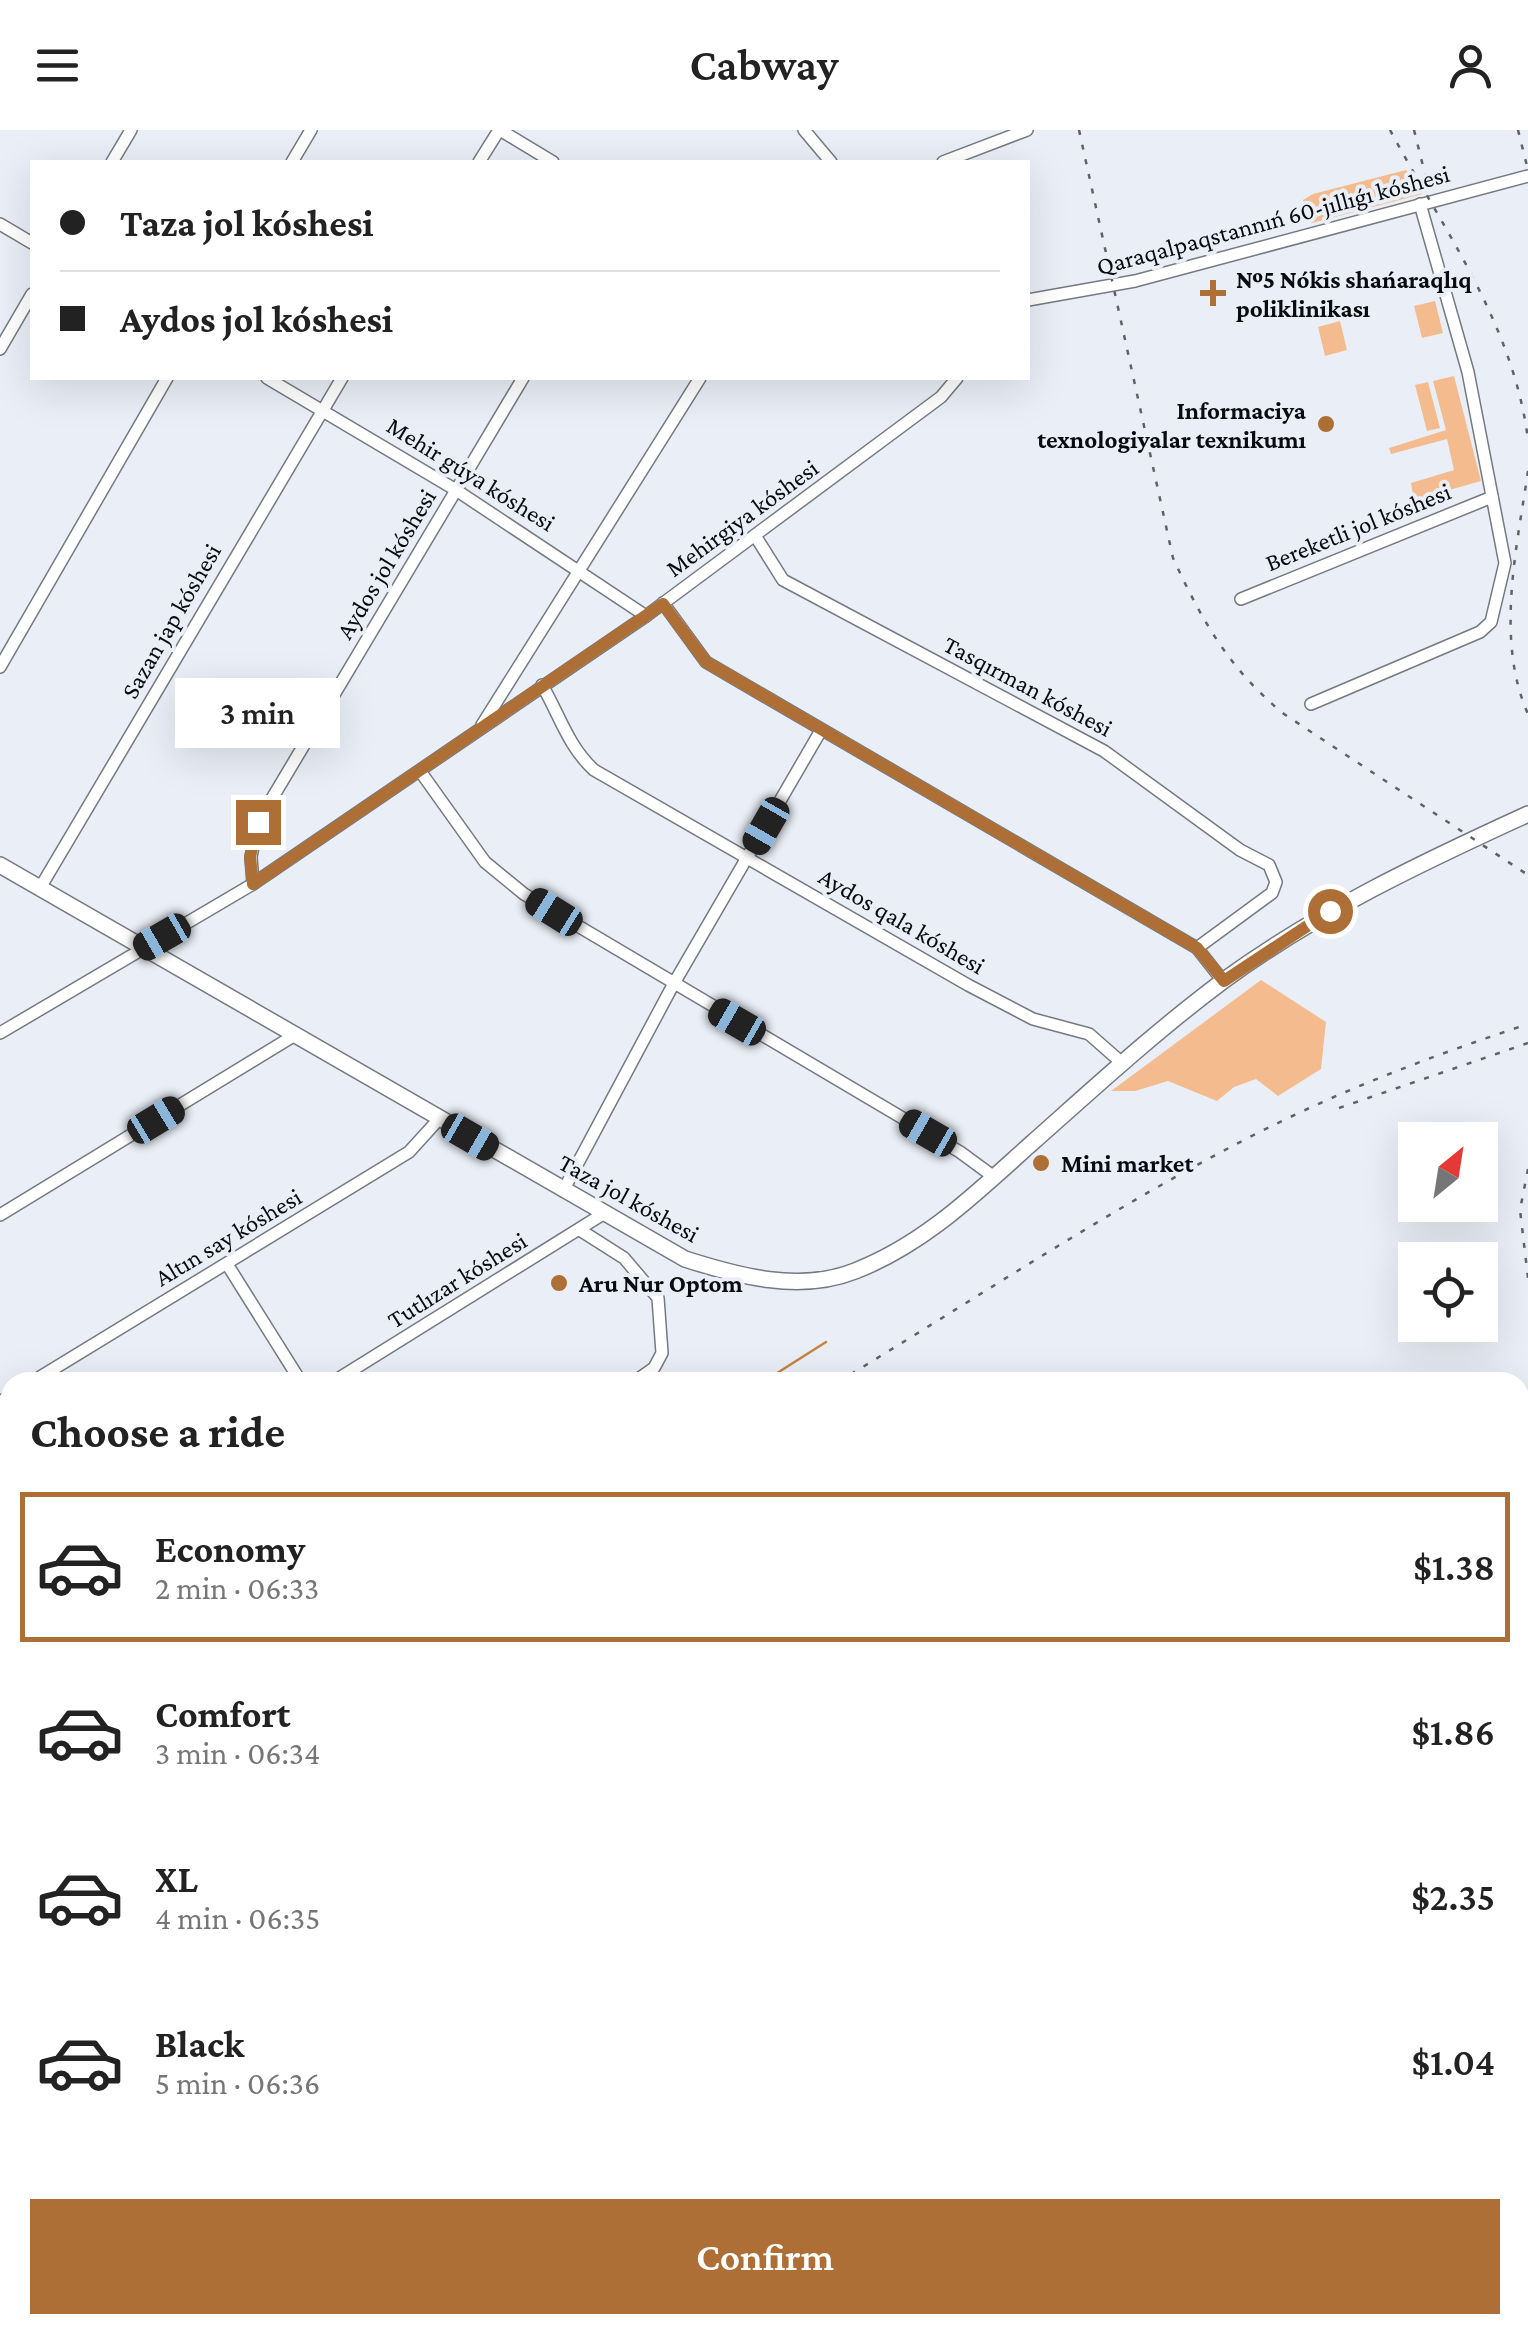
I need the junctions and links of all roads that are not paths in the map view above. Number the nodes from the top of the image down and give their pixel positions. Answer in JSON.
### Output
{"nodes":[{"id":1,"x":131,"y":130,"type":"edge"},
{"id":2,"x":311,"y":130,"type":"edge"},
{"id":3,"x":500,"y":130,"type":"edge"},
{"id":4,"x":804,"y":130,"type":"edge"},
{"id":5,"x":1028,"y":130,"type":"edge"},
{"id":6,"x":113,"y":160,"type":"edge"},
{"id":7,"x":293,"y":160,"type":"edge"},
{"id":8,"x":480,"y":160,"type":"edge"},
{"id":9,"x":550,"y":160,"type":"edge"},
{"id":10,"x":830,"y":160,"type":"edge"},
{"id":11,"x":948,"y":160,"type":"edge"},
{"id":12,"x":1528,"y":176,"type":"edge"},
{"id":13,"x":1420,"y":204,"type":"junction"},
{"id":14,"x":0,"y":224,"type":"edge"},
{"id":15,"x":30,"y":242,"type":"edge"},
{"id":16,"x":30,"y":297,"type":"edge"},
{"id":17,"x":1030,"y":300,"type":"edge"},
{"id":18,"x":0,"y":349,"type":"edge"},
{"id":19,"x":166,"y":380,"type":"edge"},
{"id":20,"x":271,"y":380,"type":"edge"},
{"id":21,"x":341,"y":380,"type":"edge"},
{"id":22,"x":522,"y":380,"type":"edge"},
{"id":23,"x":699,"y":380,"type":"edge"},
{"id":24,"x":954,"y":380,"type":"edge"},
{"id":25,"x":322,"y":409,"type":"junction"},
{"id":26,"x":456,"y":490,"type":"junction"},
{"id":27,"x":1492,"y":497,"type":"junction"},
{"id":28,"x":756,"y":537,"type":"junction"},
{"id":29,"x":580,"y":569,"type":"junction"},
{"id":30,"x":1241,"y":599,"type":"dead end"},
{"id":31,"x":663,"y":604,"type":"junction"},
{"id":32,"x":646,"y":616,"type":"junction"},
{"id":33,"x":0,"y":667,"type":"edge"},
{"id":34,"x":542,"y":685,"type":"junction"},
{"id":35,"x":1310,"y":704,"type":"dead end"},
{"id":36,"x":480,"y":729,"type":"junction"},
{"id":37,"x":820,"y":732,"type":"junction"},
{"id":38,"x":420,"y":771,"type":"junction"},
{"id":39,"x":1528,"y":814,"type":"edge"},
{"id":40,"x":747,"y":857,"type":"junction"},
{"id":41,"x":0,"y":865,"type":"edge"},
{"id":42,"x":253,"y":884,"type":"junction"},
{"id":43,"x":40,"y":888,"type":"junction"},
{"id":44,"x":144,"y":948,"type":"junction"},
{"id":45,"x":1197,"y":948,"type":"junction"},
{"id":46,"x":1224,"y":981,"type":"junction"},
{"id":47,"x":673,"y":985,"type":"junction"},
{"id":48,"x":0,"y":1033,"type":"edge"},
{"id":49,"x":295,"y":1035,"type":"junction"},
{"id":50,"x":1122,"y":1063,"type":"junction"},
{"id":51,"x":439,"y":1119,"type":"junction"},
{"id":52,"x":994,"y":1177,"type":"junction"},
{"id":53,"x":563,"y":1191,"type":"junction"},
{"id":54,"x":603,"y":1214,"type":"junction"},
{"id":55,"x":0,"y":1215,"type":"edge"},
{"id":56,"x":580,"y":1230,"type":"junction"},
{"id":57,"x":227,"y":1264,"type":"junction"},
{"id":58,"x":49,"y":1372,"type":"edge"},
{"id":59,"x":295,"y":1372,"type":"edge"},
{"id":60,"x":349,"y":1372,"type":"edge"},
{"id":61,"x":648,"y":1372,"type":"edge"}],
"edges":[{"from":1,"to":6,"type":"street"},
{"from":2,"to":7,"type":"street"},
{"from":3,"to":8,"type":"street"},
{"from":3,"to":9,"type":"street"},
{"from":4,"to":10,"type":"street"},
{"from":5,"to":11,"type":"street"},
{"from":12,"to":13,"type":"street","name":"Qaraqalpaqstannıń 60-jıllıǵı kóshesi"},
{"from":13,"to":17,"type":"street","name":"Qaraqalpaqstannıń 60-jıllıǵı kóshesi"},
{"from":13,"to":27,"type":"street"},
{"from":14,"to":15,"type":"street"},
{"from":16,"to":18,"type":"street"},
{"from":19,"to":33,"type":"street"},
{"from":20,"to":25,"type":"street","name":"Mehir gúyа kóshesi"},
{"from":21,"to":25,"type":"street","name":"Sazan jap kóshesi"},
{"from":22,"to":26,"type":"street","name":"Aydos jol kóshesi"},
{"from":23,"to":29,"type":"street"},
{"from":24,"to":28,"type":"street","name":"Mehirgiya kóshesi"},
{"from":25,"to":26,"type":"street","name":"Mehir gúyа kóshesi"},
{"from":25,"to":43,"type":"street","name":"Sazan jap kóshesi"},
{"from":26,"to":29,"type":"street","name":"Mehir gúyа kóshesi"},
{"from":26,"to":42,"type":"street","name":"Aydos jol kóshesi"},
{"from":27,"to":30,"type":"street","name":"Bereketli jol kóshesi"},
{"from":27,"to":35,"type":"street"},
{"from":28,"to":31,"type":"street","name":"Mehirgiya kóshesi"},
{"from":28,"to":45,"type":"street","name":"Tasqırman kóshesi"},
{"from":29,"to":32,"type":"street","name":"Mehir gúyа kóshesi"},
{"from":29,"to":36,"type":"street"},
{"from":31,"to":32,"type":"street","name":"Mehirgiya kóshesi"},
{"from":31,"to":37,"type":"street"},
{"from":32,"to":34,"type":"street","name":"Mehirgiya kóshesi"},
{"from":34,"to":36,"type":"street","name":"Mehirgiya kóshesi"},
{"from":34,"to":40,"type":"street","name":"Aydos qala kóshesi"},
{"from":36,"to":38,"type":"street","name":"Mehirgiya kóshesi"},
{"from":37,"to":40,"type":"street"},
{"from":37,"to":45,"type":"street"},
{"from":38,"to":42,"type":"street","name":"Mehirgiya kóshesi"},
{"from":38,"to":47,"type":"street"},
{"from":39,"to":46,"type":"main road","name":"Taza jol kóshesi"},
{"from":40,"to":47,"type":"street"},
{"from":40,"to":50,"type":"street","name":"Aydos qala kóshesi"},
{"from":41,"to":43,"type":"main road","name":"Taza jol kóshesi"},
{"from":42,"to":44,"type":"street","name":"Mehirgiya kóshesi"},
{"from":43,"to":44,"type":"main road","name":"Taza jol kóshesi"},
{"from":44,"to":48,"type":"street","name":"Mehirgiya kóshesi"},
{"from":44,"to":49,"type":"main road","name":"Taza jol kóshesi"},
{"from":45,"to":46,"type":"street"},
{"from":46,"to":50,"type":"main road","name":"Taza jol kóshesi"},
{"from":47,"to":52,"type":"street"},
{"from":47,"to":53,"type":"street"},
{"from":49,"to":51,"type":"main road","name":"Taza jol kóshesi"},
{"from":49,"to":55,"type":"street"},
{"from":50,"to":52,"type":"main road","name":"Taza jol kóshesi"},
{"from":51,"to":53,"type":"main road","name":"Taza jol kóshesi"},
{"from":51,"to":57,"type":"street","name":"Altın say kóshesi"},
{"from":52,"to":54,"type":"main road","name":"Taza jol kóshesi"},
{"from":53,"to":54,"type":"main road","name":"Taza jol kóshesi"},
{"from":54,"to":56,"type":"street","name":"Tutlızar kóshesi"},
{"from":56,"to":60,"type":"street","name":"Tutlızar kóshesi"},
{"from":56,"to":61,"type":"street"},
{"from":57,"to":58,"type":"street","name":"Altın say kóshesi"},
{"from":57,"to":59,"type":"street"}]}
